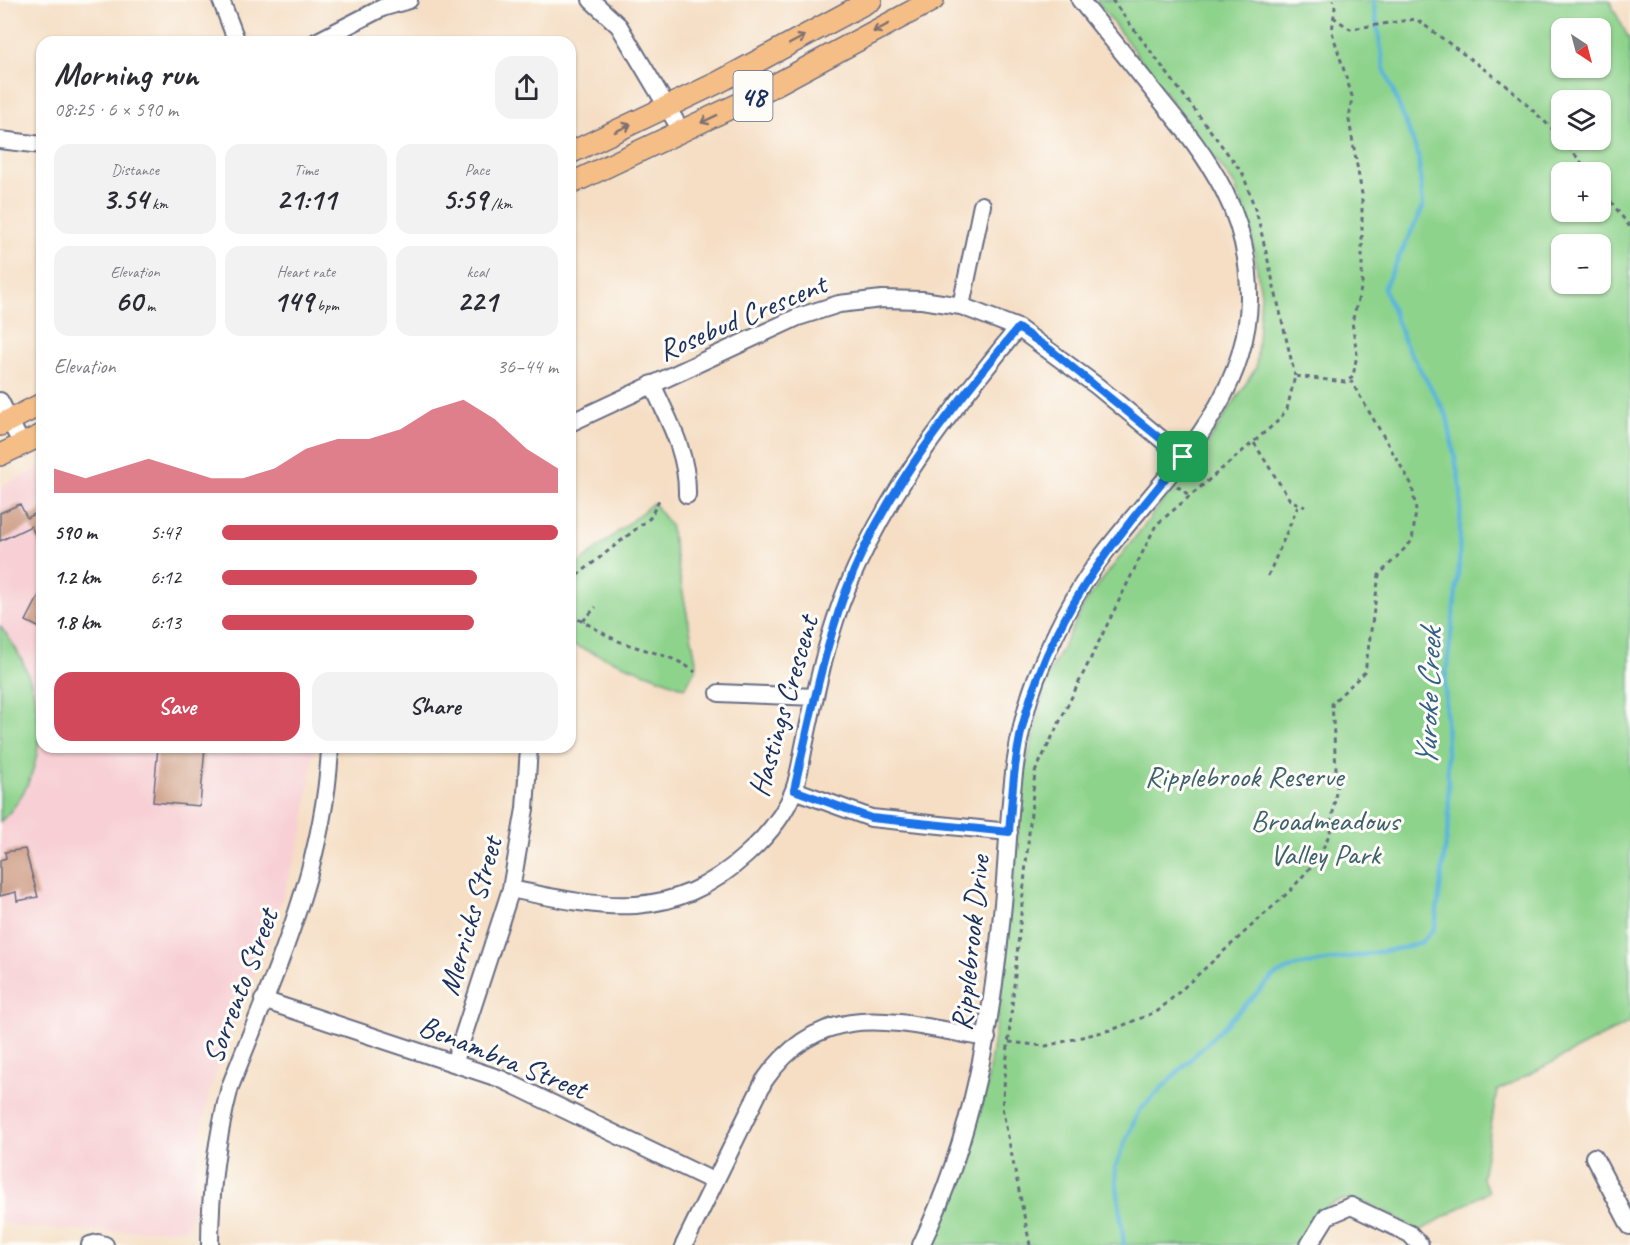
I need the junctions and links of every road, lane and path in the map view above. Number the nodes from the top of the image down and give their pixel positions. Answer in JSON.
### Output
{"nodes":[{"id":1,"x":221,"y":0,"type":"edge"},
{"id":2,"x":409,"y":0,"type":"edge"},
{"id":3,"x":591,"y":0,"type":"edge"},
{"id":4,"x":871,"y":0,"type":"edge"},
{"id":5,"x":933,"y":0,"type":"edge"},
{"id":6,"x":1080,"y":0,"type":"edge"},
{"id":7,"x":1333,"y":0,"type":"edge"},
{"id":8,"x":1333,"y":17,"type":"junction"},
{"id":9,"x":235,"y":36,"type":"edge"},
{"id":10,"x":328,"y":36,"type":"edge"},
{"id":11,"x":667,"y":107,"type":"junction"},
{"id":12,"x":1551,"y":128,"type":"edge"},
{"id":13,"x":682,"y":132,"type":"junction"},
{"id":14,"x":0,"y":140,"type":"edge"},
{"id":15,"x":36,"y":144,"type":"edge"},
{"id":16,"x":576,"y":150,"type":"edge"},
{"id":17,"x":1571,"y":150,"type":"edge"},
{"id":18,"x":1581,"y":162,"type":"edge"},
{"id":19,"x":576,"y":181,"type":"edge"},
{"id":20,"x":1611,"y":202,"type":"edge"},
{"id":21,"x":982,"y":205,"type":"dead end"},
{"id":22,"x":1630,"y":227,"type":"edge"},
{"id":23,"x":961,"y":306,"type":"junction"},
{"id":24,"x":1018,"y":328,"type":"junction"},
{"id":25,"x":1351,"y":380,"type":"junction"},
{"id":26,"x":652,"y":384,"type":"junction"},
{"id":27,"x":36,"y":406,"type":"edge"},
{"id":28,"x":3,"y":415,"type":"edge"},
{"id":29,"x":576,"y":420,"type":"edge"},
{"id":30,"x":36,"y":438,"type":"edge"},
{"id":31,"x":1254,"y":443,"type":"junction"},
{"id":32,"x":22,"y":445,"type":"junction"},
{"id":33,"x":0,"y":455,"type":"edge"},
{"id":34,"x":1183,"y":457,"type":"junction"},
{"id":35,"x":687,"y":495,"type":"dead end"},
{"id":36,"x":659,"y":500,"type":"dead end"},
{"id":37,"x":1298,"y":506,"type":"junction"},
{"id":38,"x":1305,"y":507,"type":"dead end"},
{"id":39,"x":576,"y":575,"type":"edge"},
{"id":40,"x":1268,"y":576,"type":"dead end"},
{"id":41,"x":596,"y":607,"type":"dead end"},
{"id":42,"x":576,"y":618,"type":"edge"},
{"id":43,"x":583,"y":621,"type":"junction"},
{"id":44,"x":695,"y":672,"type":"dead end"},
{"id":45,"x":719,"y":693,"type":"dead end"},
{"id":46,"x":815,"y":697,"type":"junction"},
{"id":47,"x":329,"y":753,"type":"edge"},
{"id":48,"x":529,"y":753,"type":"edge"},
{"id":49,"x":794,"y":790,"type":"junction"},
{"id":50,"x":1009,"y":832,"type":"junction"},
{"id":51,"x":511,"y":889,"type":"junction"},
{"id":52,"x":263,"y":1000,"type":"junction"},
{"id":53,"x":987,"y":1038,"type":"junction"},
{"id":54,"x":1008,"y":1042,"type":"junction"},
{"id":55,"x":455,"y":1061,"type":"junction"},
{"id":56,"x":1593,"y":1157,"type":"dead end"},
{"id":57,"x":715,"y":1182,"type":"junction"},
{"id":58,"x":1630,"y":1226,"type":"edge"},
{"id":59,"x":90,"y":1245,"type":"edge"},
{"id":60,"x":105,"y":1245,"type":"edge"},
{"id":61,"x":210,"y":1245,"type":"edge"},
{"id":62,"x":684,"y":1245,"type":"edge"},
{"id":63,"x":921,"y":1245,"type":"edge"},
{"id":64,"x":1030,"y":1245,"type":"edge"},
{"id":65,"x":1310,"y":1245,"type":"edge"},
{"id":66,"x":1420,"y":1245,"type":"edge"}],
"edges":[{"from":1,"to":9,"type":"street"},
{"from":2,"to":10,"type":"street"},
{"from":3,"to":11,"type":"street"},
{"from":11,"to":4,"type":"main road","number":"48","one_way":true},
{"from":5,"to":13,"type":"main road","number":"48","one_way":true},
{"from":6,"to":34,"type":"street","name":"Ripplebrook Drive"},
{"from":7,"to":8,"type":"path"},
{"from":8,"to":12,"type":"path"},
{"from":8,"to":25,"type":"path"},
{"from":11,"to":13,"type":"street"},
{"from":16,"to":11,"type":"main road","number":"48","one_way":true},
{"from":13,"to":19,"type":"main road","number":"48"},
{"from":14,"to":15,"type":"street"},
{"from":17,"to":18,"type":"path"},
{"from":20,"to":22,"type":"path"},
{"from":21,"to":23,"type":"street"},
{"from":23,"to":24,"type":"street","name":"Rosebud Crescent"},
{"from":23,"to":26,"type":"street","name":"Rosebud Crescent"},
{"from":24,"to":34,"type":"street","name":"Rosebud Crescent"},
{"from":24,"to":46,"type":"street","name":"Hastings Crescent"},
{"from":25,"to":31,"type":"path"},
{"from":25,"to":54,"type":"path"},
{"from":26,"to":29,"type":"street","name":"Rosebud Crescent"},
{"from":26,"to":35,"type":"street"},
{"from":27,"to":28,"type":"main road"},
{"from":28,"to":32,"type":"street"},
{"from":30,"to":32,"type":"main road"},
{"from":31,"to":37,"type":"path"},
{"from":31,"to":54,"type":"path"},
{"from":32,"to":33,"type":"main road"},
{"from":34,"to":50,"type":"street","name":"Ripplebrook Drive"},
{"from":36,"to":39,"type":"path"},
{"from":37,"to":38,"type":"path"},
{"from":37,"to":40,"type":"path"},
{"from":41,"to":43,"type":"path"},
{"from":42,"to":43,"type":"path"},
{"from":43,"to":44,"type":"path"},
{"from":45,"to":46,"type":"street"},
{"from":46,"to":49,"type":"street","name":"Hastings Crescent"},
{"from":47,"to":52,"type":"street","name":"Sorrento Street"},
{"from":48,"to":51,"type":"street","name":"Merricks Street"},
{"from":49,"to":50,"type":"street"},
{"from":49,"to":51,"type":"street","name":"Hastings Crescent"},
{"from":50,"to":53,"type":"street","name":"Ripplebrook Drive"},
{"from":51,"to":55,"type":"street","name":"Merricks Street"},
{"from":52,"to":55,"type":"street","name":"Benambra Street"},
{"from":52,"to":61,"type":"street","name":"Sorrento Street"},
{"from":53,"to":57,"type":"street"},
{"from":53,"to":63,"type":"street","name":"Ripplebrook Drive"},
{"from":54,"to":64,"type":"path"},
{"from":55,"to":57,"type":"street","name":"Benambra Street"},
{"from":56,"to":58,"type":"street"},
{"from":57,"to":62,"type":"street"},
{"from":59,"to":60,"type":"street"},
{"from":65,"to":66,"type":"street"}]}
